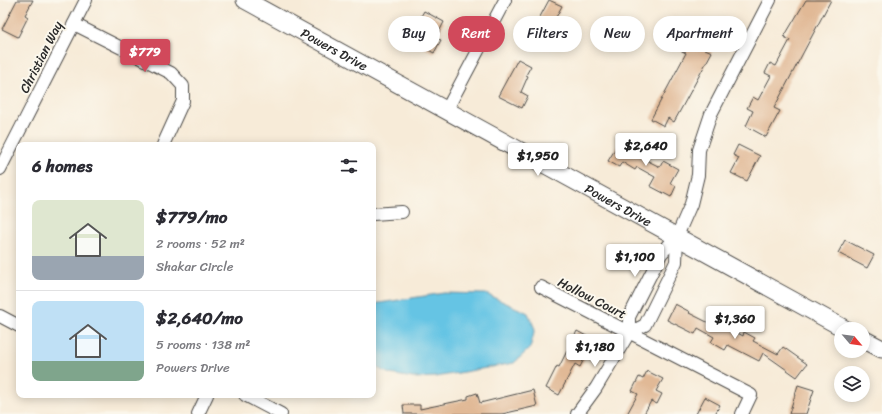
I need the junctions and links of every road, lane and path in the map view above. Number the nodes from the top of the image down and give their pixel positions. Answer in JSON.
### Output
{"nodes":[{"id":1,"x":86,"y":0,"type":"edge"},
{"id":2,"x":245,"y":0,"type":"edge"},
{"id":3,"x":505,"y":0,"type":"edge"},
{"id":4,"x":770,"y":0,"type":"edge"},
{"id":5,"x":74,"y":24,"type":"junction"},
{"id":6,"x":446,"y":111,"type":"junction"},
{"id":7,"x":20,"y":142,"type":"edge"},
{"id":8,"x":164,"y":142,"type":"edge"},
{"id":9,"x":14,"y":154,"type":"edge"},
{"id":10,"x":0,"y":168,"type":"edge"},
{"id":11,"x":402,"y":212,"type":"dead end"},
{"id":12,"x":376,"y":214,"type":"edge"},
{"id":13,"x":677,"y":236,"type":"junction"},
{"id":14,"x":541,"y":287,"type":"dead end"},
{"id":15,"x":0,"y":316,"type":"edge"},
{"id":16,"x":834,"y":323,"type":"edge"},
{"id":17,"x":16,"y":324,"type":"edge"},
{"id":18,"x":630,"y":333,"type":"junction"},
{"id":19,"x":870,"y":343,"type":"edge"},
{"id":20,"x":882,"y":350,"type":"edge"},
{"id":21,"x":206,"y":398,"type":"edge"},
{"id":22,"x":251,"y":398,"type":"edge"},
{"id":23,"x":198,"y":414,"type":"edge"},
{"id":24,"x":281,"y":414,"type":"edge"},
{"id":25,"x":577,"y":414,"type":"edge"},
{"id":26,"x":742,"y":414,"type":"edge"}],
"edges":[{"from":1,"to":5,"type":"street","name":"Christian Way"},
{"from":2,"to":6,"type":"street","name":"Powers Drive"},
{"from":3,"to":6,"type":"street"},
{"from":4,"to":13,"type":"street"},
{"from":5,"to":7,"type":"street","name":"Christian Way"},
{"from":5,"to":8,"type":"street"},
{"from":6,"to":13,"type":"street","name":"Powers Drive"},
{"from":9,"to":10,"type":"street","name":"Christian Way"},
{"from":11,"to":12,"type":"street"},
{"from":13,"to":16,"type":"street","name":"Powers Drive"},
{"from":13,"to":18,"type":"street"},
{"from":13,"to":18,"type":"street"},
{"from":14,"to":18,"type":"street","name":"Hollow Court"},
{"from":15,"to":17,"type":"street"},
{"from":18,"to":25,"type":"street"},
{"from":18,"to":26,"type":"street","name":"Hollow Court"},
{"from":19,"to":20,"type":"street"},
{"from":21,"to":23,"type":"street"},
{"from":22,"to":24,"type":"street"}]}
